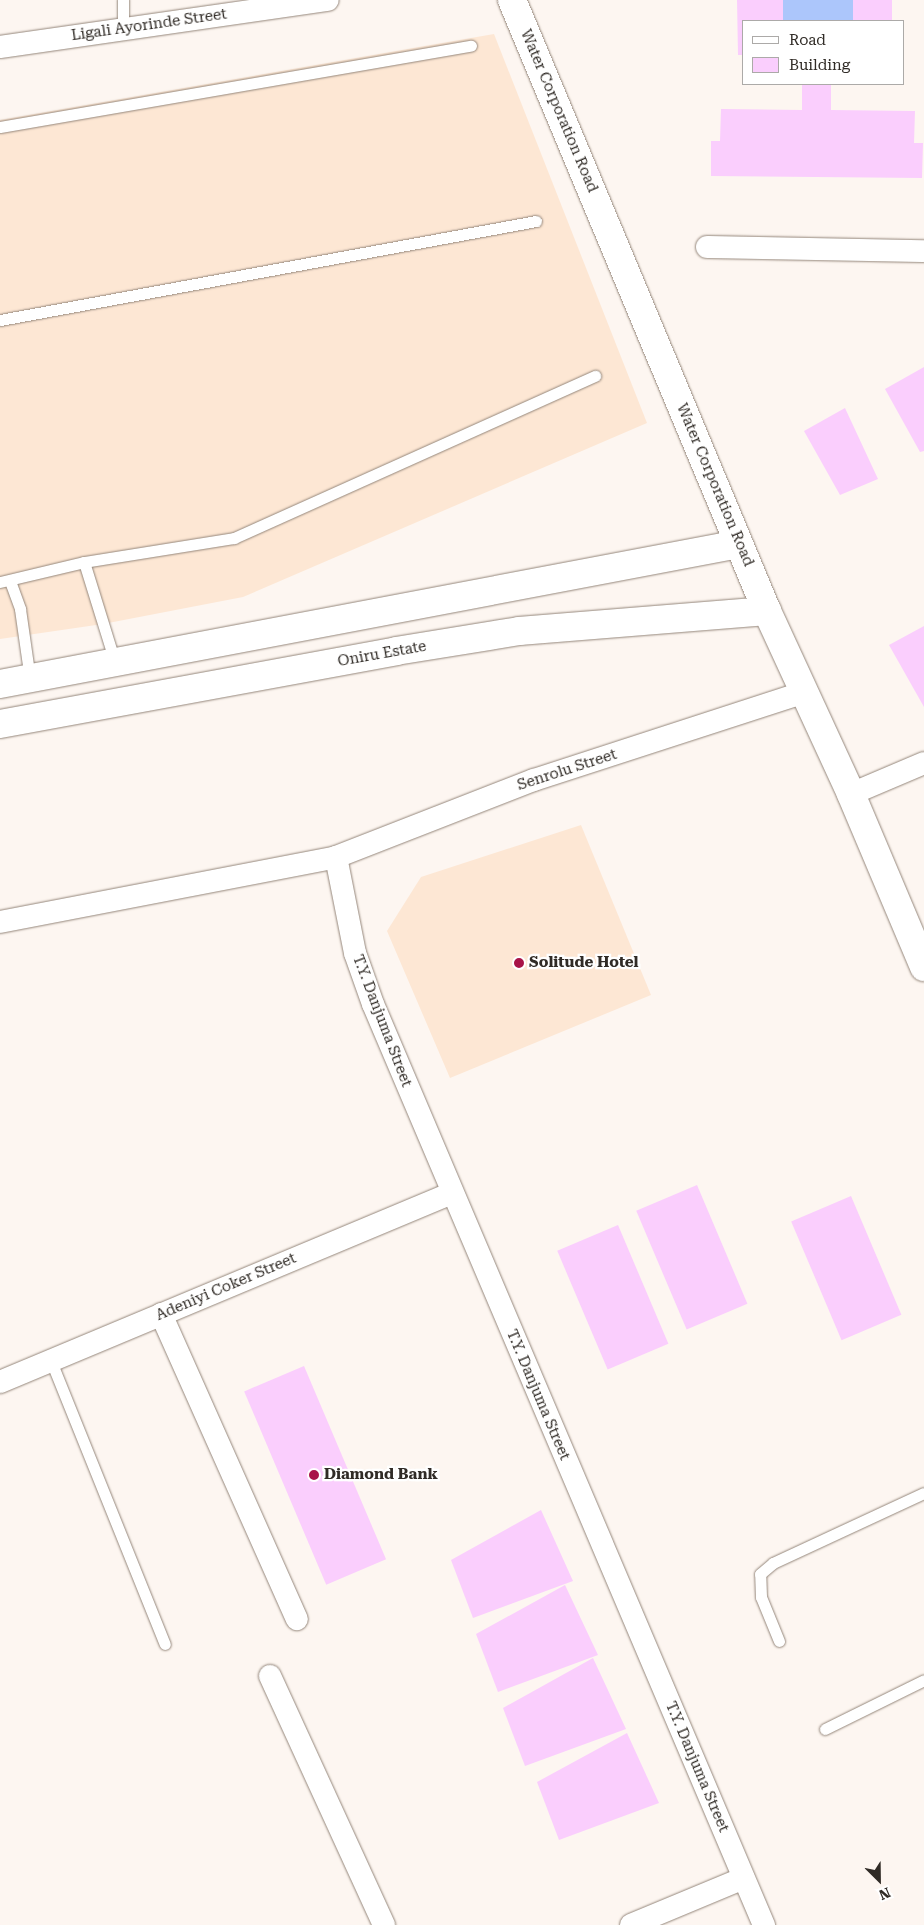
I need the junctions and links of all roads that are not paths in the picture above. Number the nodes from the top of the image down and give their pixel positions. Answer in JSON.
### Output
{"nodes":[{"id":1,"x":123,"y":0,"type":"edge"},
{"id":2,"x":328,"y":0,"type":"edge"},
{"id":3,"x":512,"y":0,"type":"edge"},
{"id":4,"x":123,"y":29,"type":"junction"},
{"id":5,"x":470,"y":46,"type":"dead end"},
{"id":6,"x":0,"y":47,"type":"edge"},
{"id":7,"x":0,"y":127,"type":"edge"},
{"id":8,"x":536,"y":221,"type":"dead end"},
{"id":9,"x":706,"y":247,"type":"dead end"},
{"id":10,"x":924,"y":251,"type":"edge"},
{"id":11,"x":0,"y":320,"type":"edge"},
{"id":12,"x":595,"y":376,"type":"dead end"},
{"id":13,"x":739,"y":544,"type":"junction"},
{"id":14,"x":84,"y":562,"type":"junction"},
{"id":15,"x":5,"y":582,"type":"edge"},
{"id":16,"x":767,"y":611,"type":"junction"},
{"id":17,"x":115,"y":662,"type":"junction"},
{"id":18,"x":30,"y":678,"type":"junction"},
{"id":19,"x":0,"y":684,"type":"edge"},
{"id":20,"x":802,"y":693,"type":"junction"},
{"id":21,"x":0,"y":724,"type":"edge"},
{"id":22,"x":924,"y":763,"type":"edge"},
{"id":23,"x":851,"y":794,"type":"junction"},
{"id":24,"x":336,"y":857,"type":"junction"},
{"id":25,"x":0,"y":922,"type":"edge"},
{"id":26,"x":924,"y":967,"type":"edge"},
{"id":27,"x":451,"y":1193,"type":"junction"},
{"id":28,"x":161,"y":1314,"type":"junction"},
{"id":29,"x":51,"y":1360,"type":"junction"},
{"id":30,"x":0,"y":1382,"type":"edge"},
{"id":31,"x":924,"y":1493,"type":"edge"},
{"id":32,"x":297,"y":1620,"type":"dead end"},
{"id":33,"x":779,"y":1641,"type":"dead end"},
{"id":34,"x":165,"y":1644,"type":"dead end"},
{"id":35,"x":270,"y":1676,"type":"dead end"},
{"id":36,"x":924,"y":1680,"type":"edge"},
{"id":37,"x":825,"y":1729,"type":"dead end"},
{"id":38,"x":744,"y":1878,"type":"junction"},
{"id":39,"x":384,"y":1925,"type":"edge"},
{"id":40,"x":631,"y":1925,"type":"edge"},
{"id":41,"x":764,"y":1925,"type":"edge"}],
"edges":[{"from":1,"to":4,"type":"lane"},
{"from":2,"to":4,"type":"street","name":"Ligali Ayorinde Street"},
{"from":3,"to":13,"type":"street","name":"Water Corporation Road"},
{"from":4,"to":6,"type":"street","name":"Ligali Ayorinde Street"},
{"from":5,"to":7,"type":"lane"},
{"from":8,"to":11,"type":"lane"},
{"from":9,"to":10,"type":"street"},
{"from":12,"to":14,"type":"lane"},
{"from":13,"to":16,"type":"street","name":"Water Corporation Road"},
{"from":13,"to":17,"type":"street"},
{"from":14,"to":15,"type":"lane"},
{"from":14,"to":17,"type":"lane"},
{"from":15,"to":18,"type":"lane"},
{"from":16,"to":20,"type":"street","name":"Water Corporation Road"},
{"from":16,"to":21,"type":"street","name":"Oniru Estate"},
{"from":17,"to":18,"type":"street"},
{"from":18,"to":19,"type":"street"},
{"from":20,"to":23,"type":"street","name":"Water Corporation Road"},
{"from":20,"to":24,"type":"street","name":"Senrolu Street"},
{"from":22,"to":23,"type":"street"},
{"from":23,"to":26,"type":"street","name":"Water Corporation Road"},
{"from":24,"to":25,"type":"street","name":"Senrolu Street"},
{"from":24,"to":27,"type":"street","name":"T.Y. Danjuma Street"},
{"from":27,"to":28,"type":"street","name":"Adeniyi Coker Street"},
{"from":27,"to":38,"type":"street","name":"T.Y. Danjuma Street"},
{"from":28,"to":29,"type":"street","name":"Adeniyi Coker Street"},
{"from":28,"to":32,"type":"street"},
{"from":29,"to":30,"type":"street","name":"Adeniyi Coker Street"},
{"from":29,"to":34,"type":"lane"},
{"from":31,"to":33,"type":"lane"},
{"from":35,"to":39,"type":"street"},
{"from":36,"to":37,"type":"lane"},
{"from":38,"to":40,"type":"street"},
{"from":38,"to":41,"type":"street","name":"T.Y. Danjuma Street"}]}
